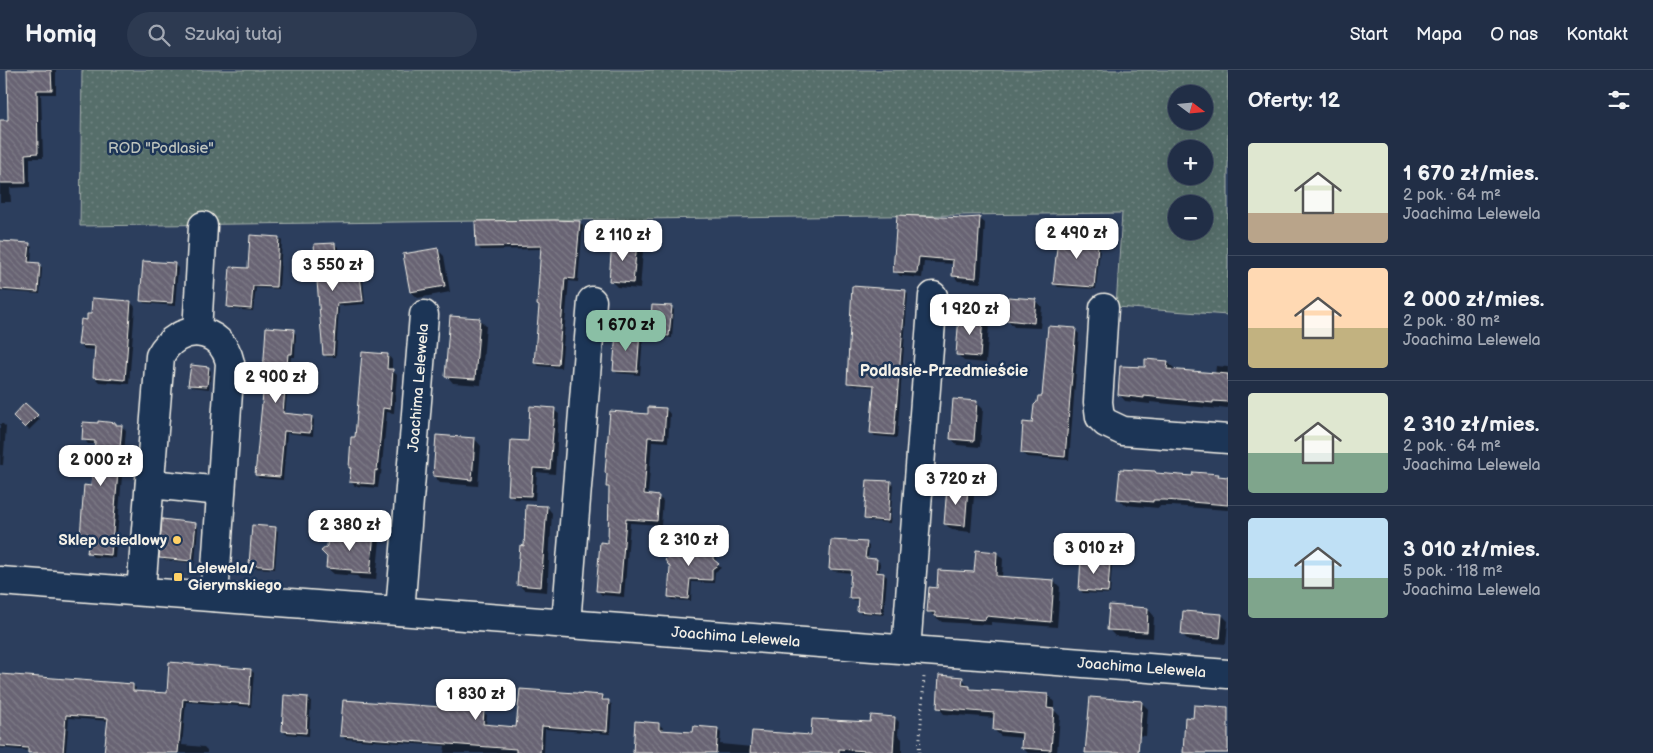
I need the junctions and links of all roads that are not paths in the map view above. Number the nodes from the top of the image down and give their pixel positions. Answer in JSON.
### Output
{"nodes":[{"id":1,"x":203,"y":226,"type":"dead end"},
{"id":2,"x":933,"y":296,"type":"dead end"},
{"id":3,"x":592,"y":301,"type":"dead end"},
{"id":4,"x":1104,"y":308,"type":"dead end"},
{"id":5,"x":424,"y":315,"type":"dead end"},
{"id":6,"x":197,"y":332,"type":"junction"},
{"id":7,"x":1228,"y":439,"type":"edge"},
{"id":8,"x":150,"y":484,"type":"junction"},
{"id":9,"x":222,"y":491,"type":"junction"},
{"id":10,"x":0,"y":581,"type":"edge"},
{"id":11,"x":141,"y":591,"type":"junction"},
{"id":12,"x":214,"y":597,"type":"junction"},
{"id":13,"x":400,"y":611,"type":"junction"},
{"id":14,"x":566,"y":624,"type":"junction"},
{"id":15,"x":916,"y":650,"type":"junction"},
{"id":16,"x":1228,"y":674,"type":"edge"}],
"edges":[{"from":1,"to":6,"type":"street"},
{"from":2,"to":15,"type":"street"},
{"from":3,"to":14,"type":"street"},
{"from":4,"to":7,"type":"street"},
{"from":5,"to":13,"type":"street","name":"Joachima Lelewela"},
{"from":6,"to":8,"type":"street"},
{"from":6,"to":9,"type":"street"},
{"from":8,"to":9,"type":"street"},
{"from":8,"to":11,"type":"street"},
{"from":9,"to":12,"type":"street"},
{"from":10,"to":11,"type":"street","name":"Joachima Lelewela"},
{"from":11,"to":12,"type":"street","name":"Joachima Lelewela"},
{"from":12,"to":13,"type":"street","name":"Joachima Lelewela"},
{"from":13,"to":14,"type":"street","name":"Joachima Lelewela"},
{"from":14,"to":15,"type":"street","name":"Joachima Lelewela"},
{"from":15,"to":16,"type":"street","name":"Joachima Lelewela"}]}
